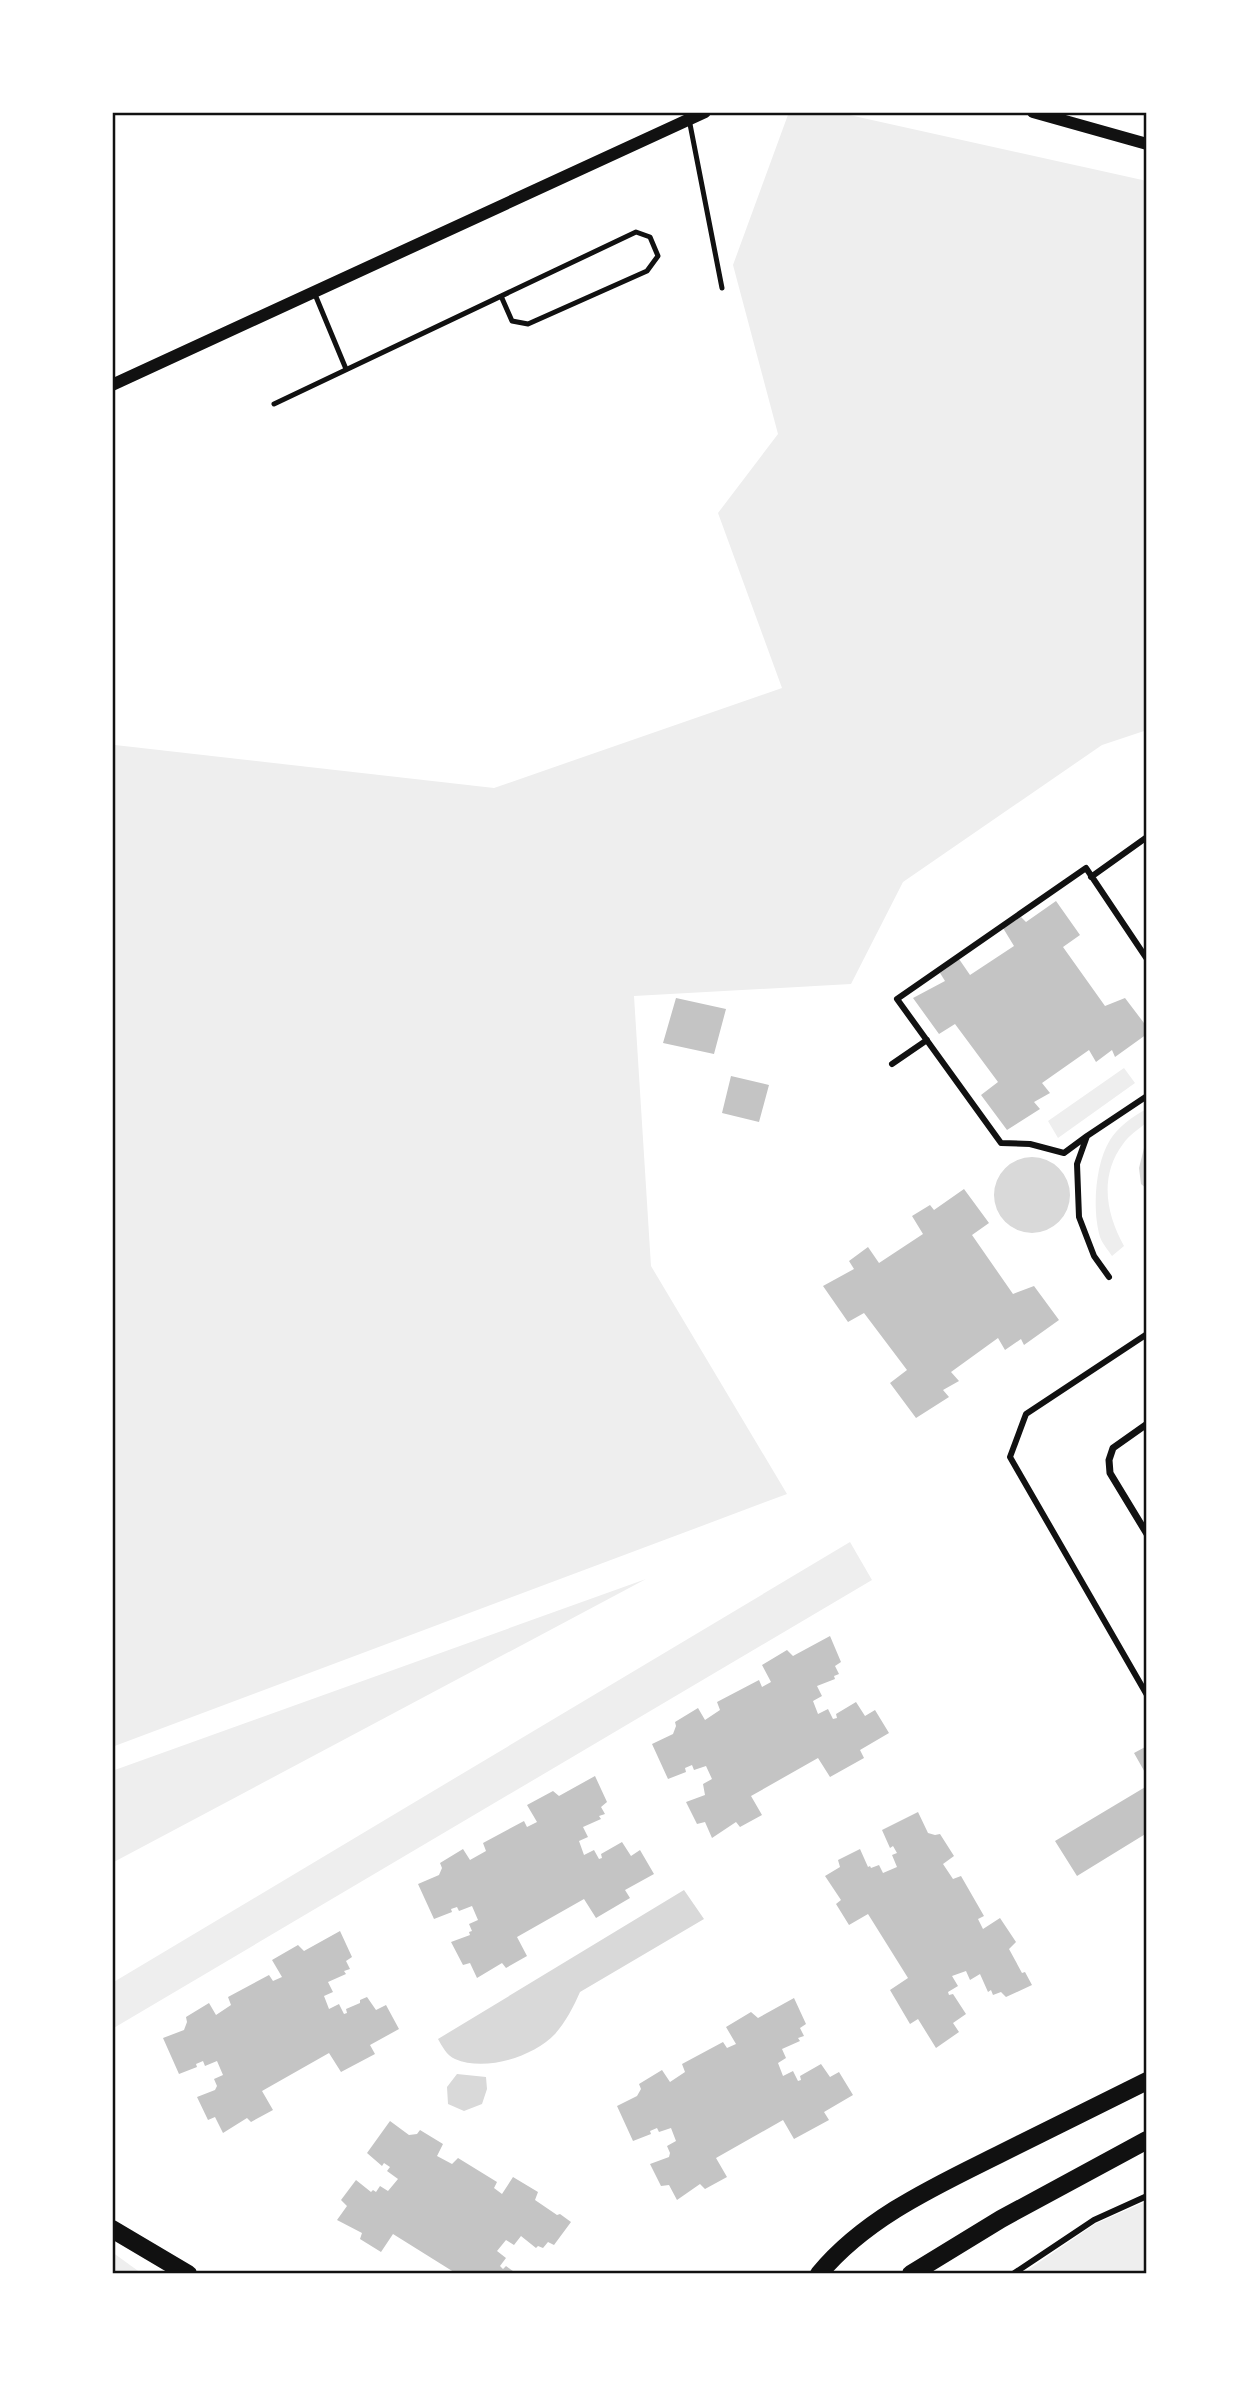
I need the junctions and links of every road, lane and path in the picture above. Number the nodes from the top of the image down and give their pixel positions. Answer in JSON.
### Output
{"nodes":[{"id":1,"x":705,"y":112,"type":"edge"},
{"id":2,"x":1033,"y":112,"type":"edge"},
{"id":3,"x":689,"y":119,"type":"junction"},
{"id":4,"x":1147,"y":144,"type":"edge"},
{"id":5,"x":722,"y":288,"type":"dead end"},
{"id":6,"x":314,"y":292,"type":"junction"},
{"id":7,"x":501,"y":296,"type":"junction"},
{"id":8,"x":346,"y":369,"type":"junction"},
{"id":9,"x":112,"y":385,"type":"edge"},
{"id":10,"x":274,"y":404,"type":"dead end"},
{"id":11,"x":1147,"y":837,"type":"edge"},
{"id":12,"x":1091,"y":877,"type":"junction"},
{"id":13,"x":1147,"y":958,"type":"edge"},
{"id":14,"x":927,"y":1040,"type":"junction"},
{"id":15,"x":892,"y":1064,"type":"dead end"},
{"id":16,"x":1147,"y":1096,"type":"edge"},
{"id":17,"x":1087,"y":1136,"type":"junction"},
{"id":18,"x":1109,"y":1277,"type":"dead end"},
{"id":19,"x":1147,"y":1334,"type":"edge"},
{"id":20,"x":1147,"y":1424,"type":"edge"},
{"id":21,"x":1147,"y":1534,"type":"edge"},
{"id":22,"x":1147,"y":1695,"type":"edge"},
{"id":23,"x":1147,"y":2081,"type":"edge"},
{"id":24,"x":1147,"y":2140,"type":"edge"},
{"id":25,"x":1147,"y":2196,"type":"edge"},
{"id":26,"x":112,"y":2229,"type":"edge"},
{"id":27,"x":188,"y":2274,"type":"edge"},
{"id":28,"x":819,"y":2274,"type":"edge"},
{"id":29,"x":911,"y":2274,"type":"edge"},
{"id":30,"x":1013,"y":2274,"type":"edge"}],
"edges":[{"from":1,"to":3,"type":"street"},
{"from":2,"to":4,"type":"street"},
{"from":3,"to":5,"type":"lane"},
{"from":3,"to":6,"type":"street"},
{"from":6,"to":8,"type":"lane"},
{"from":6,"to":9,"type":"street"},
{"from":7,"to":7,"type":"lane"},
{"from":7,"to":8,"type":"lane"},
{"from":8,"to":10,"type":"lane"},
{"from":11,"to":12,"type":"street"},
{"from":12,"to":13,"type":"street"},
{"from":12,"to":14,"type":"street"},
{"from":14,"to":15,"type":"street"},
{"from":14,"to":17,"type":"street"},
{"from":16,"to":17,"type":"street"},
{"from":17,"to":18,"type":"street"},
{"from":19,"to":22,"type":"street"},
{"from":20,"to":21,"type":"street"},
{"from":23,"to":28,"type":"main road"},
{"from":24,"to":29,"type":"main road"},
{"from":25,"to":30,"type":"street"},
{"from":26,"to":27,"type":"main road"}]}
